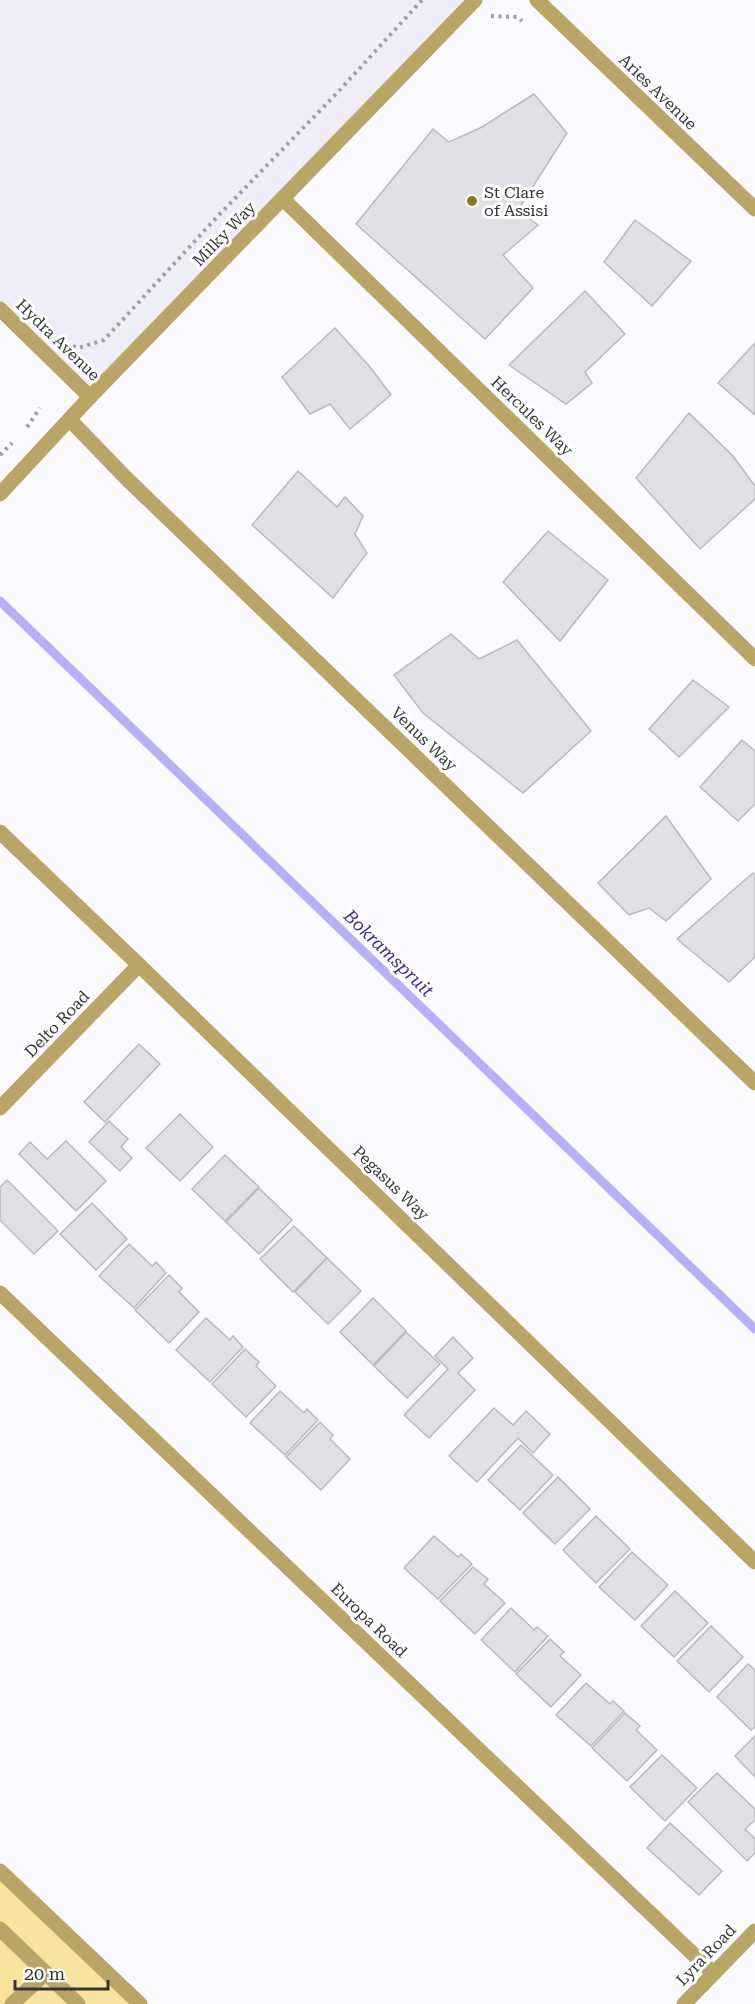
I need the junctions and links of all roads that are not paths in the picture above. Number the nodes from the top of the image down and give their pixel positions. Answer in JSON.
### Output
{"nodes":[{"id":1,"x":474,"y":0,"type":"edge"},
{"id":2,"x":537,"y":0,"type":"edge"},
{"id":3,"x":283,"y":199,"type":"junction"},
{"id":4,"x":755,"y":209,"type":"edge"},
{"id":5,"x":0,"y":309,"type":"edge"},
{"id":6,"x":90,"y":397,"type":"junction"},
{"id":7,"x":70,"y":420,"type":"junction"},
{"id":8,"x":0,"y":494,"type":"edge"},
{"id":9,"x":755,"y":659,"type":"edge"},
{"id":10,"x":0,"y":832,"type":"edge"},
{"id":11,"x":140,"y":965,"type":"junction"},
{"id":12,"x":755,"y":1083,"type":"edge"},
{"id":13,"x":0,"y":1108,"type":"edge"},
{"id":14,"x":0,"y":1293,"type":"edge"},
{"id":15,"x":755,"y":1562,"type":"edge"},
{"id":16,"x":0,"y":1871,"type":"edge"},
{"id":17,"x":0,"y":1929,"type":"edge"},
{"id":18,"x":755,"y":1931,"type":"edge"},
{"id":19,"x":46,"y":1973,"type":"junction"},
{"id":20,"x":713,"y":1973,"type":"junction"},
{"id":21,"x":12,"y":2004,"type":"edge"},
{"id":22,"x":78,"y":2004,"type":"edge"},
{"id":23,"x":140,"y":2004,"type":"edge"},
{"id":24,"x":684,"y":2004,"type":"edge"}],
"edges":[{"from":1,"to":3,"type":"street","name":"Milky Way"},
{"from":2,"to":4,"type":"street","name":"Aries Avenue"},
{"from":3,"to":6,"type":"street","name":"Milky Way"},
{"from":3,"to":9,"type":"street","name":"Hercules Way"},
{"from":5,"to":6,"type":"street","name":"Hydra Avenue"},
{"from":6,"to":7,"type":"street","name":"Milky Way"},
{"from":7,"to":8,"type":"street","name":"Milky Way"},
{"from":7,"to":12,"type":"street","name":"Venus Way"},
{"from":10,"to":11,"type":"street","name":"Pegasus Way"},
{"from":11,"to":13,"type":"street","name":"Delto Road"},
{"from":11,"to":15,"type":"street","name":"Pegasus Way"},
{"from":14,"to":20,"type":"street","name":"Europa Road"},
{"from":16,"to":23,"type":"street"},
{"from":17,"to":19,"type":"street"},
{"from":18,"to":20,"type":"street","name":"Lyra Road"},
{"from":19,"to":21,"type":"street"},
{"from":19,"to":22,"type":"street"},
{"from":20,"to":24,"type":"street","name":"Lyra Road"}]}
